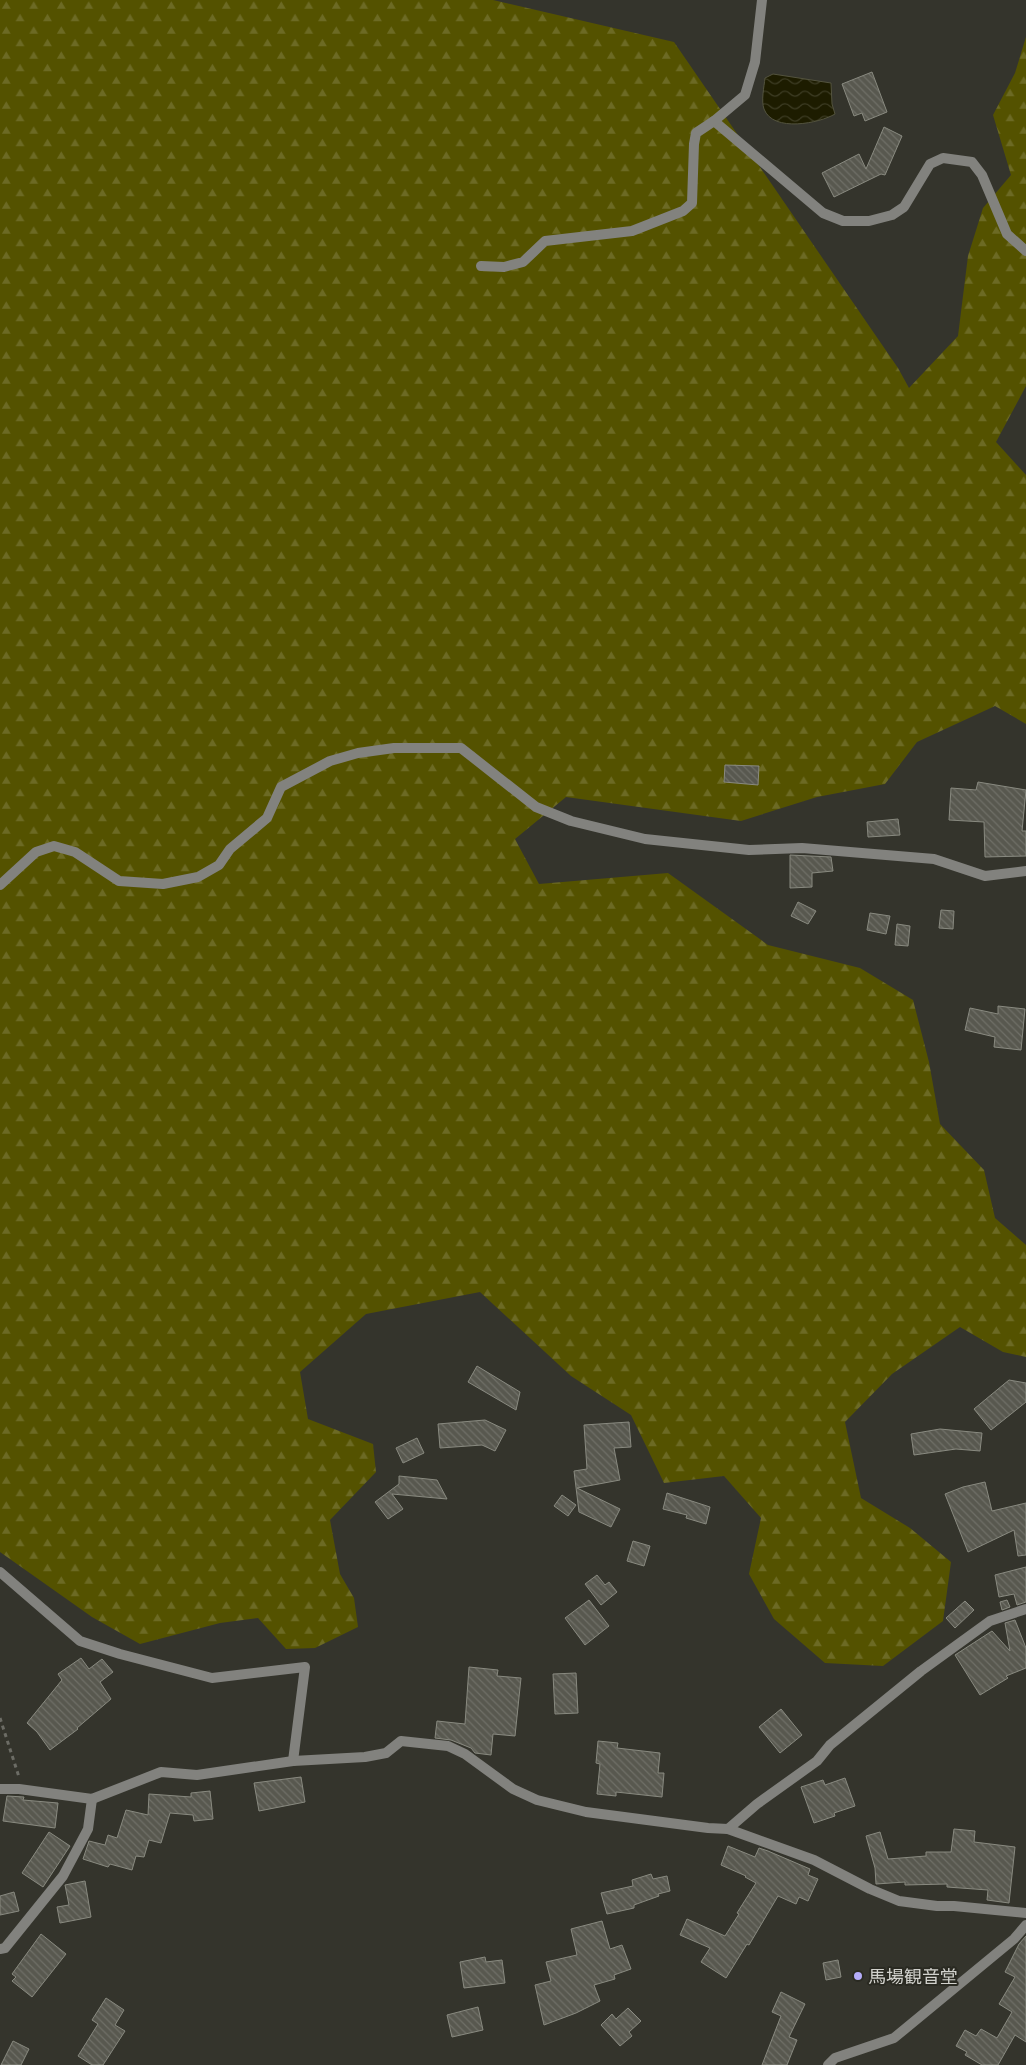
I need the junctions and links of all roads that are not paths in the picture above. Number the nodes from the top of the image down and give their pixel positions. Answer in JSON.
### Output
{"nodes":[{"id":1,"x":762,"y":0,"type":"edge"},
{"id":2,"x":714,"y":121,"type":"junction"},
{"id":3,"x":1026,"y":251,"type":"edge"},
{"id":4,"x":481,"y":266,"type":"dead end"},
{"id":5,"x":1026,"y":871,"type":"edge"},
{"id":6,"x":0,"y":885,"type":"edge"},
{"id":7,"x":0,"y":1572,"type":"edge"},
{"id":8,"x":1026,"y":1609,"type":"edge"},
{"id":9,"x":292,"y":1761,"type":"junction"},
{"id":10,"x":0,"y":1789,"type":"edge"},
{"id":11,"x":92,"y":1799,"type":"junction"},
{"id":12,"x":728,"y":1829,"type":"junction"},
{"id":13,"x":1026,"y":1913,"type":"edge"},
{"id":14,"x":1026,"y":1925,"type":"edge"},
{"id":15,"x":0,"y":1949,"type":"edge"},
{"id":16,"x":828,"y":2065,"type":"edge"}],
"edges":[{"from":1,"to":2,"type":"street"},
{"from":2,"to":3,"type":"street"},
{"from":2,"to":4,"type":"street"},
{"from":5,"to":6,"type":"street"},
{"from":7,"to":9,"type":"street"},
{"from":8,"to":12,"type":"street"},
{"from":9,"to":11,"type":"street"},
{"from":9,"to":12,"type":"street"},
{"from":10,"to":11,"type":"street"},
{"from":11,"to":15,"type":"street"},
{"from":12,"to":13,"type":"street"},
{"from":14,"to":16,"type":"street"}]}
